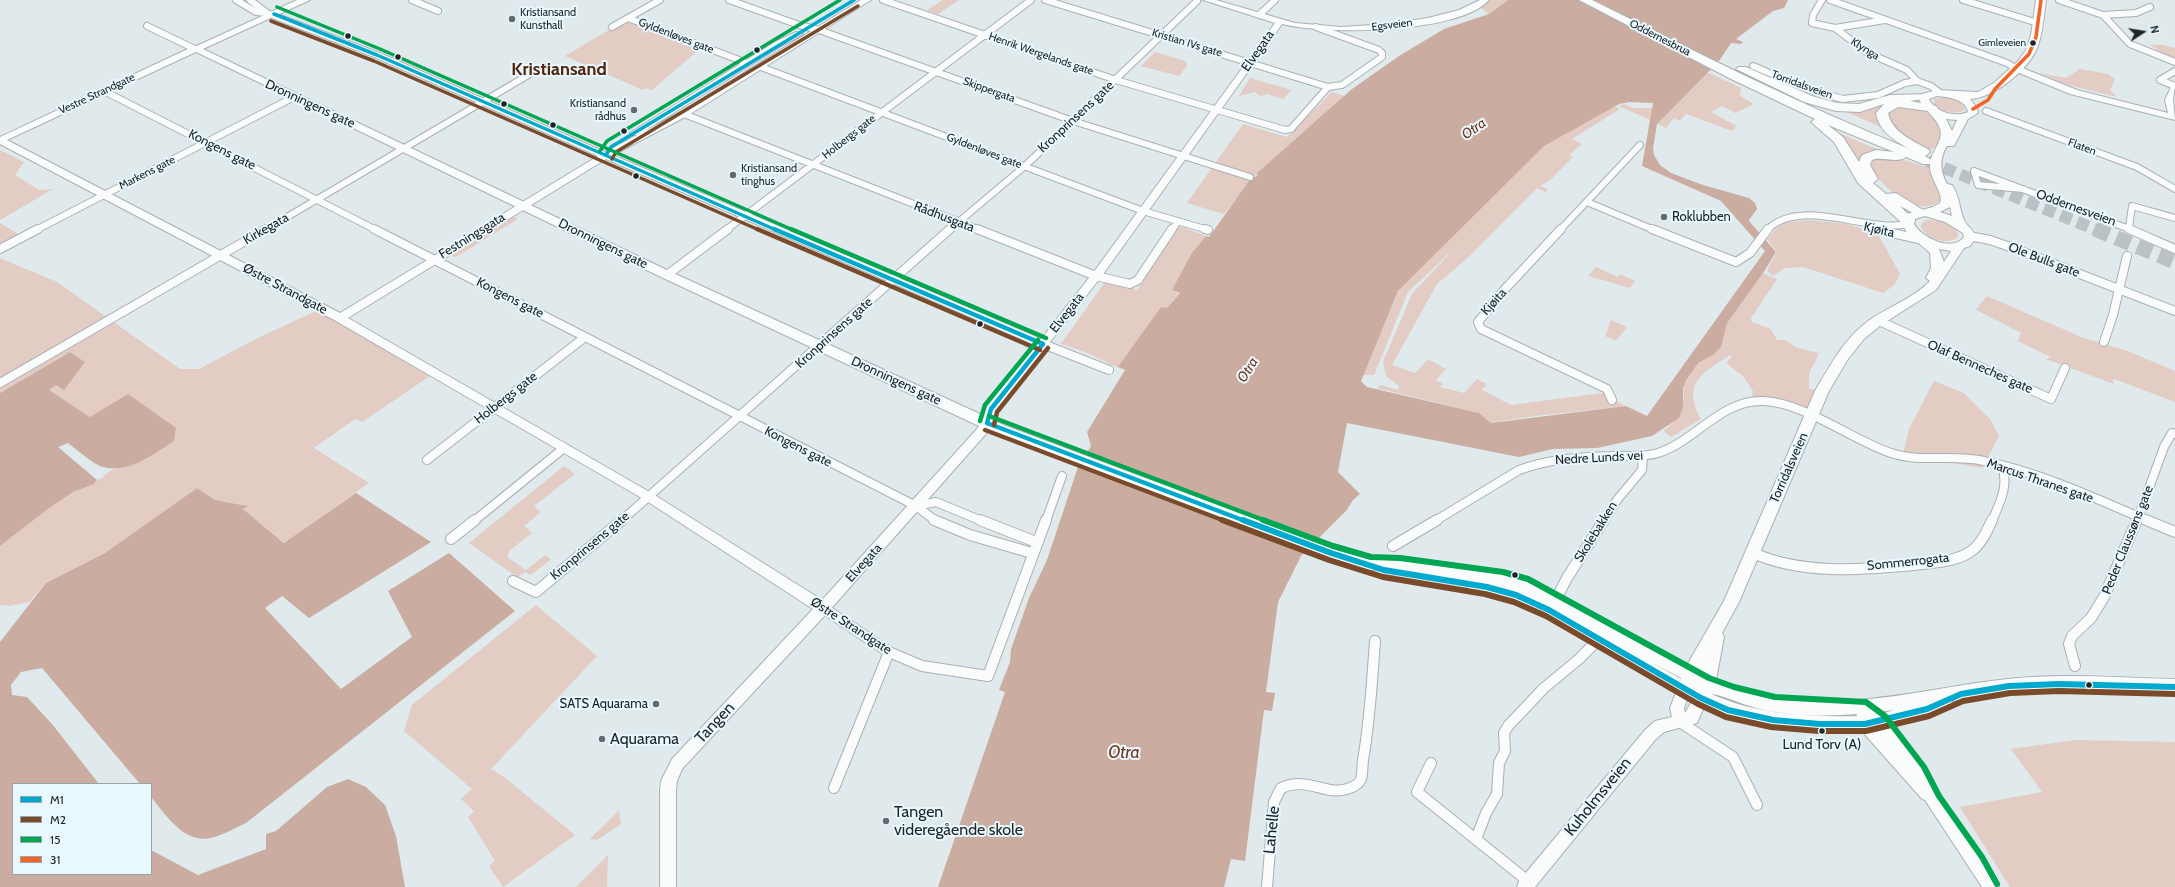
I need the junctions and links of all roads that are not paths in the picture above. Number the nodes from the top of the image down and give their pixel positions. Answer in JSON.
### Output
{"nodes":[{"id":1,"x":236,"y":0,"type":"edge"},
{"id":2,"x":250,"y":0,"type":"edge"},
{"id":3,"x":294,"y":0,"type":"edge"},
{"id":4,"x":305,"y":0,"type":"edge"},
{"id":5,"x":412,"y":0,"type":"edge"},
{"id":6,"x":660,"y":0,"type":"edge"},
{"id":7,"x":729,"y":0,"type":"edge"},
{"id":8,"x":854,"y":0,"type":"edge"},
{"id":9,"x":867,"y":0,"type":"edge"},
{"id":10,"x":884,"y":0,"type":"edge"},
{"id":11,"x":1031,"y":0,"type":"edge"},
{"id":12,"x":1045,"y":0,"type":"edge"},
{"id":13,"x":1207,"y":0,"type":"edge"},
{"id":14,"x":1275,"y":0,"type":"edge"},
{"id":15,"x":1485,"y":0,"type":"edge"},
{"id":16,"x":1584,"y":0,"type":"edge"},
{"id":17,"x":1607,"y":0,"type":"edge"},
{"id":18,"x":1822,"y":0,"type":"edge"},
{"id":19,"x":1830,"y":0,"type":"edge"},
{"id":20,"x":1963,"y":0,"type":"edge"},
{"id":21,"x":2041,"y":0,"type":"edge"},
{"id":22,"x":2059,"y":0,"type":"edge"},
{"id":23,"x":1197,"y":1,"type":"edge"},
{"id":24,"x":2150,"y":7,"type":"dead end"},
{"id":25,"x":438,"y":11,"type":"dead end"},
{"id":26,"x":270,"y":14,"type":"junction"},
{"id":27,"x":1259,"y":15,"type":"junction"},
{"id":28,"x":2103,"y":15,"type":"junction"},
{"id":29,"x":628,"y":18,"type":"junction"},
{"id":30,"x":1886,"y":20,"type":"junction"},
{"id":31,"x":1280,"y":21,"type":"junction"},
{"id":32,"x":2038,"y":23,"type":"junction"},
{"id":33,"x":147,"y":26,"type":"dead end"},
{"id":34,"x":810,"y":27,"type":"junction"},
{"id":35,"x":1316,"y":27,"type":"junction"},
{"id":36,"x":612,"y":28,"type":"dead end"},
{"id":37,"x":1835,"y":28,"type":"junction"},
{"id":38,"x":819,"y":30,"type":"junction"},
{"id":39,"x":985,"y":35,"type":"junction"},
{"id":40,"x":1160,"y":35,"type":"junction"},
{"id":41,"x":195,"y":49,"type":"junction"},
{"id":42,"x":2175,"y":62,"type":"edge"},
{"id":43,"x":747,"y":63,"type":"junction"},
{"id":44,"x":1251,"y":63,"type":"junction"},
{"id":45,"x":761,"y":67,"type":"junction"},
{"id":46,"x":2015,"y":68,"type":"junction"},
{"id":47,"x":935,"y":71,"type":"junction"},
{"id":48,"x":1743,"y":71,"type":"junction"},
{"id":49,"x":2175,"y":71,"type":"edge"},
{"id":50,"x":530,"y":74,"type":"dead end"},
{"id":51,"x":1116,"y":80,"type":"junction"},
{"id":52,"x":1916,"y":80,"type":"junction"},
{"id":53,"x":2175,"y":86,"type":"edge"},
{"id":54,"x":1328,"y":87,"type":"junction"},
{"id":55,"x":1995,"y":89,"type":"junction"},
{"id":56,"x":104,"y":91,"type":"junction"},
{"id":57,"x":1940,"y":93,"type":"junction"},
{"id":58,"x":1952,"y":95,"type":"junction"},
{"id":59,"x":1926,"y":96,"type":"junction"},
{"id":60,"x":294,"y":98,"type":"junction"},
{"id":61,"x":2169,"y":100,"type":"junction"},
{"id":62,"x":482,"y":102,"type":"junction"},
{"id":63,"x":1973,"y":109,"type":"junction"},
{"id":64,"x":1219,"y":111,"type":"junction"},
{"id":65,"x":1934,"y":111,"type":"junction"},
{"id":66,"x":1986,"y":111,"type":"dead end"},
{"id":67,"x":881,"y":112,"type":"junction"},
{"id":68,"x":2160,"y":113,"type":"junction"},
{"id":69,"x":684,"y":114,"type":"junction"},
{"id":70,"x":1964,"y":117,"type":"junction"},
{"id":71,"x":2174,"y":117,"type":"edge"},
{"id":72,"x":1073,"y":121,"type":"junction"},
{"id":73,"x":0,"y":140,"type":"edge"},
{"id":74,"x":206,"y":143,"type":"junction"},
{"id":75,"x":1640,"y":144,"type":"dead end"},
{"id":76,"x":403,"y":148,"type":"junction"},
{"id":77,"x":606,"y":155,"type":"junction"},
{"id":78,"x":1183,"y":156,"type":"junction"},
{"id":79,"x":1928,"y":158,"type":"junction"},
{"id":80,"x":812,"y":165,"type":"junction"},
{"id":81,"x":1024,"y":166,"type":"junction"},
{"id":82,"x":1250,"y":177,"type":"dead end"},
{"id":83,"x":2024,"y":189,"type":"junction"},
{"id":84,"x":2175,"y":189,"type":"edge"},
{"id":85,"x":105,"y":194,"type":"junction"},
{"id":86,"x":318,"y":199,"type":"junction"},
{"id":87,"x":1587,"y":202,"type":"junction"},
{"id":88,"x":522,"y":205,"type":"junction"},
{"id":89,"x":1144,"y":211,"type":"junction"},
{"id":90,"x":1925,"y":213,"type":"junction"},
{"id":91,"x":745,"y":217,"type":"junction"},
{"id":92,"x":1833,"y":218,"type":"junction"},
{"id":93,"x":2175,"y":218,"type":"edge"},
{"id":94,"x":1178,"y":221,"type":"junction"},
{"id":95,"x":958,"y":223,"type":"junction"},
{"id":96,"x":1908,"y":223,"type":"junction"},
{"id":97,"x":1962,"y":226,"type":"junction"},
{"id":98,"x":2129,"y":228,"type":"junction"},
{"id":99,"x":1208,"y":230,"type":"dead end"},
{"id":100,"x":1969,"y":236,"type":"junction"},
{"id":101,"x":1925,"y":241,"type":"junction"},
{"id":102,"x":1960,"y":246,"type":"junction"},
{"id":103,"x":0,"y":249,"type":"edge"},
{"id":104,"x":2175,"y":249,"type":"edge"},
{"id":105,"x":221,"y":255,"type":"junction"},
{"id":106,"x":2127,"y":256,"type":"dead end"},
{"id":107,"x":435,"y":259,"type":"junction"},
{"id":108,"x":667,"y":275,"type":"junction"},
{"id":109,"x":1096,"y":276,"type":"junction"},
{"id":110,"x":893,"y":281,"type":"junction"},
{"id":111,"x":2118,"y":288,"type":"junction"},
{"id":112,"x":2175,"y":311,"type":"edge"},
{"id":113,"x":340,"y":318,"type":"junction"},
{"id":114,"x":1877,"y":320,"type":"junction"},
{"id":115,"x":585,"y":337,"type":"junction"},
{"id":116,"x":2104,"y":342,"type":"dead end"},
{"id":117,"x":1043,"y":344,"type":"junction"},
{"id":118,"x":820,"y":346,"type":"junction"},
{"id":119,"x":2065,"y":368,"type":"dead end"},
{"id":120,"x":1108,"y":370,"type":"dead end"},
{"id":121,"x":0,"y":383,"type":"edge"},
{"id":122,"x":1612,"y":400,"type":"dead end"},
{"id":123,"x":495,"y":406,"type":"junction"},
{"id":124,"x":1811,"y":416,"type":"junction"},
{"id":125,"x":739,"y":417,"type":"junction"},
{"id":126,"x":987,"y":423,"type":"junction"},
{"id":127,"x":2175,"y":434,"type":"edge"},
{"id":128,"x":564,"y":448,"type":"junction"},
{"id":129,"x":1643,"y":457,"type":"junction"},
{"id":130,"x":427,"y":460,"type":"dead end"},
{"id":131,"x":2002,"y":466,"type":"junction"},
{"id":132,"x":1062,"y":476,"type":"dead end"},
{"id":133,"x":649,"y":497,"type":"junction"},
{"id":134,"x":916,"y":506,"type":"junction"},
{"id":135,"x":2138,"y":516,"type":"junction"},
{"id":136,"x":2175,"y":532,"type":"edge"},
{"id":137,"x":451,"y":539,"type":"dead end"},
{"id":138,"x":1036,"y":542,"type":"junction"},
{"id":139,"x":1393,"y":546,"type":"dead end"},
{"id":140,"x":1751,"y":552,"type":"junction"},
{"id":141,"x":1032,"y":553,"type":"junction"},
{"id":142,"x":513,"y":581,"type":"dead end"},
{"id":143,"x":1553,"y":605,"type":"junction"},
{"id":144,"x":823,"y":608,"type":"junction"},
{"id":145,"x":1718,"y":627,"type":"junction"},
{"id":146,"x":1599,"y":639,"type":"junction"},
{"id":147,"x":1374,"y":641,"type":"dead end"},
{"id":148,"x":889,"y":652,"type":"junction"},
{"id":149,"x":2076,"y":666,"type":"dead end"},
{"id":150,"x":1687,"y":682,"type":"junction"},
{"id":151,"x":2173,"y":686,"type":"edge"},
{"id":152,"x":1704,"y":690,"type":"junction"},
{"id":153,"x":1869,"y":717,"type":"junction"},
{"id":154,"x":1680,"y":722,"type":"junction"},
{"id":155,"x":1432,"y":763,"type":"dead end"},
{"id":156,"x":834,"y":788,"type":"dead end"},
{"id":157,"x":1757,"y":805,"type":"dead end"},
{"id":158,"x":1476,"y":839,"type":"junction"},
{"id":159,"x":1527,"y":885,"type":"edge"},
{"id":160,"x":668,"y":887,"type":"edge"},
{"id":161,"x":1267,"y":887,"type":"edge"},
{"id":162,"x":1991,"y":887,"type":"edge"}],
"edges":[{"from":1,"to":26,"type":"street"},
{"from":2,"to":26,"type":"street"},
{"from":3,"to":26,"type":"main road","name":"Vestre Strandgate"},
{"from":4,"to":26,"type":"main road","name":"Vestre Strandgate"},
{"from":5,"to":25,"type":"street"},
{"from":6,"to":29,"type":"street"},
{"from":7,"to":34,"type":"street","name":"Skippergata"},
{"from":8,"to":34,"type":"street","name":"Festningsgata"},
{"from":9,"to":38,"type":"street","name":"Festningsgata"},
{"from":10,"to":39,"type":"street","name":"Henrik Wergelands gate"},
{"from":11,"to":39,"type":"street","name":"Holbergs gate"},
{"from":12,"to":40,"type":"street","name":"Kristian IVs gate"},
{"from":13,"to":27,"type":"street","name":"Egsveien"},
{"from":14,"to":27,"type":"street"},
{"from":15,"to":35,"type":"street","name":"Egsveien"},
{"from":16,"to":48,"type":"highway","name":"Oddernesbrua"},
{"from":17,"to":48,"type":"highway","name":"Oddernesbrua"},
{"from":18,"to":37,"type":"street","name":"Klynga"},
{"from":19,"to":30,"type":"street"},
{"from":20,"to":32,"type":"street"},
{"from":21,"to":32,"type":"main road"},
{"from":22,"to":28,"type":"street"},
{"from":23,"to":40,"type":"street","name":"Kronprinsens gate"},
{"from":24,"to":28,"type":"street"},
{"from":26,"to":41,"type":"main road","name":"Vestre Strandgate"},
{"from":26,"to":62,"type":"street"},
{"from":27,"to":31,"type":"street","name":"Egsveien"},
{"from":28,"to":42,"type":"street"},
{"from":29,"to":36,"type":"street"},
{"from":29,"to":43,"type":"street","name":"Gyldenløves gate"},
{"from":30,"to":37,"type":"street"},
{"from":30,"to":46,"type":"street"},
{"from":31,"to":35,"type":"street","name":"Egsveien"},
{"from":31,"to":44,"type":"street","name":"Elvegata"},
{"from":32,"to":46,"type":"main road"},
{"from":33,"to":41,"type":"street","name":"Dronningens gate"},
{"from":34,"to":38,"type":"street","name":"Skippergata"},
{"from":34,"to":43,"type":"street","name":"Festningsgata"},
{"from":35,"to":54,"type":"street"},
{"from":37,"to":52,"type":"street","name":"Klynga"},
{"from":38,"to":45,"type":"street","name":"Festningsgata"},
{"from":38,"to":47,"type":"street","name":"Skippergata"},
{"from":39,"to":47,"type":"street","name":"Holbergs gate"},
{"from":39,"to":51,"type":"street","name":"Henrik Wergelands gate"},
{"from":40,"to":44,"type":"street","name":"Kristian IVs gate"},
{"from":40,"to":51,"type":"street","name":"Kronprinsens gate"},
{"from":41,"to":56,"type":"street","name":"Vestre Strandgate"},
{"from":41,"to":60,"type":"main road","name":"Dronningens gate"},
{"from":43,"to":77,"type":"street","name":"Festningsgata"},
{"from":44,"to":54,"type":"street","name":"Kristian IVs gate"},
{"from":44,"to":64,"type":"street","name":"Elvegata"},
{"from":45,"to":67,"type":"street","name":"Gyldenløves gate"},
{"from":45,"to":69,"type":"street","name":"Festningsgata"},
{"from":46,"to":55,"type":"main road"},
{"from":46,"to":68,"type":"street"},
{"from":47,"to":67,"type":"street","name":"Holbergs gate"},
{"from":47,"to":72,"type":"street","name":"Skippergata"},
{"from":48,"to":52,"type":"street","name":"Torridalsveien"},
{"from":48,"to":59,"type":"highway"},
{"from":48,"to":79,"type":"highway"},
{"from":48,"to":96,"type":"highway"},
{"from":49,"to":53,"type":"street"},
{"from":50,"to":62,"type":"street","name":"Kirkegata"},
{"from":51,"to":64,"type":"street","name":"Henrik Wergelands gate"},
{"from":51,"to":72,"type":"street","name":"Kronprinsens gate"},
{"from":52,"to":57,"type":"street"},
{"from":53,"to":61,"type":"street"},
{"from":54,"to":64,"type":"street"},
{"from":55,"to":58,"type":"main road"},
{"from":55,"to":63,"type":"main road"},
{"from":56,"to":73,"type":"street","name":"Vestre Strandgate"},
{"from":56,"to":74,"type":"street","name":"Kongens gate"},
{"from":57,"to":58,"type":"main road"},
{"from":57,"to":59,"type":"main road"},
{"from":58,"to":63,"type":"main road"},
{"from":59,"to":65,"type":"main road"},
{"from":60,"to":74,"type":"street","name":"Markens gate"},
{"from":60,"to":76,"type":"main road","name":"Dronningens gate"},
{"from":61,"to":68,"type":"street"},
{"from":61,"to":71,"type":"street"},
{"from":62,"to":76,"type":"street","name":"Kirkegata"},
{"from":62,"to":77,"type":"street"},
{"from":63,"to":70,"type":"main road"},
{"from":64,"to":78,"type":"street","name":"Elvegata"},
{"from":65,"to":70,"type":"main road"},
{"from":65,"to":79,"type":"highway"},
{"from":65,"to":90,"type":"main road"},
{"from":66,"to":84,"type":"street","name":"Flaten"},
{"from":67,"to":80,"type":"street","name":"Holbergs gate"},
{"from":67,"to":81,"type":"street","name":"Gyldenløves gate"},
{"from":68,"to":71,"type":"street"},
{"from":69,"to":77,"type":"street","name":"Festningsgata"},
{"from":69,"to":80,"type":"street","name":"Rådhusgata"},
{"from":70,"to":97,"type":"main road"},
{"from":72,"to":78,"type":"street","name":"Skippergata"},
{"from":72,"to":81,"type":"street","name":"Kronprinsens gate"},
{"from":73,"to":85,"type":"street","name":"Østre Strandgate"},
{"from":74,"to":85,"type":"street","name":"Markens gate"},
{"from":74,"to":86,"type":"street","name":"Kongens gate"},
{"from":75,"to":87,"type":"street","name":"Kjøita"},
{"from":76,"to":86,"type":"street","name":"Kirkegata"},
{"from":76,"to":88,"type":"main road","name":"Dronningens gate"},
{"from":77,"to":88,"type":"street","name":"Festningsgata"},
{"from":77,"to":91,"type":"street"},
{"from":78,"to":82,"type":"street","name":"Skippergata"},
{"from":78,"to":89,"type":"street","name":"Elvegata"},
{"from":79,"to":90,"type":"highway"},
{"from":80,"to":91,"type":"street","name":"Holbergs gate"},
{"from":80,"to":95,"type":"street","name":"Rådhusgata"},
{"from":81,"to":89,"type":"street","name":"Gyldenløves gate"},
{"from":81,"to":95,"type":"street","name":"Kronprinsens gate"},
{"from":83,"to":83,"type":"street","name":"Oddernesveien"},
{"from":83,"to":98,"type":"street","name":"Oddernesveien"},
{"from":85,"to":103,"type":"street","name":"Markens gate"},
{"from":85,"to":105,"type":"street","name":"Østre Strandgate"},
{"from":86,"to":105,"type":"street","name":"Kirkegata"},
{"from":86,"to":107,"type":"street","name":"Kongens gate"},
{"from":87,"to":92,"type":"street","name":"Kjøita"},
{"from":87,"to":122,"type":"street","name":"Kjøita"},
{"from":88,"to":107,"type":"street","name":"Festningsgata"},
{"from":88,"to":108,"type":"main road","name":"Dronningens gate"},
{"from":89,"to":94,"type":"street","name":"Gyldenløves gate"},
{"from":89,"to":109,"type":"street","name":"Elvegata"},
{"from":90,"to":96,"type":"main road"},
{"from":90,"to":97,"type":"main road"},
{"from":91,"to":108,"type":"street","name":"Holbergs gate"},
{"from":91,"to":110,"type":"street"},
{"from":92,"to":96,"type":"street","name":"Kjøita"},
{"from":92,"to":101,"type":"street","name":"Kjøita"},
{"from":93,"to":98,"type":"street","name":"Oddernesveien"},
{"from":94,"to":99,"type":"street","name":"Gyldenløves gate"},
{"from":94,"to":109,"type":"street","name":"Rådhusgata"},
{"from":95,"to":109,"type":"street","name":"Rådhusgata"},
{"from":95,"to":110,"type":"street","name":"Kronprinsens gate"},
{"from":96,"to":101,"type":"main road"},
{"from":97,"to":100,"type":"main road"},
{"from":98,"to":104,"type":"street","name":"Oddernesveien"},
{"from":100,"to":102,"type":"main road","name":"Torridalsveien"},
{"from":100,"to":111,"type":"street","name":"Ole Bulls gate"},
{"from":101,"to":102,"type":"main road"},
{"from":101,"to":114,"type":"main road","name":"Torridalsveien"},
{"from":102,"to":114,"type":"main road","name":"Torridalsveien"},
{"from":105,"to":113,"type":"street","name":"Østre Strandgate"},
{"from":105,"to":121,"type":"street","name":"Kirkegata"},
{"from":106,"to":111,"type":"street"},
{"from":107,"to":113,"type":"street","name":"Festningsgata"},
{"from":107,"to":115,"type":"street","name":"Kongens gate"},
{"from":108,"to":118,"type":"main road","name":"Dronningens gate"},
{"from":109,"to":117,"type":"street","name":"Elvegata"},
{"from":110,"to":117,"type":"street"},
{"from":110,"to":118,"type":"street","name":"Kronprinsens gate"},
{"from":111,"to":112,"type":"street","name":"Ole Bulls gate"},
{"from":111,"to":116,"type":"street"},
{"from":113,"to":123,"type":"street","name":"Østre Strandgate"},
{"from":114,"to":119,"type":"street","name":"Olaf Benneches gate"},
{"from":114,"to":124,"type":"main road","name":"Torridalsveien"},
{"from":115,"to":123,"type":"street","name":"Holbergs gate"},
{"from":115,"to":125,"type":"street","name":"Kongens gate"},
{"from":117,"to":120,"type":"street"},
{"from":117,"to":126,"type":"street","name":"Elvegata"},
{"from":118,"to":125,"type":"street","name":"Kronprinsens gate"},
{"from":118,"to":126,"type":"main road","name":"Dronningens gate"},
{"from":123,"to":128,"type":"street","name":"Østre Strandgate"},
{"from":123,"to":130,"type":"street","name":"Holbergs gate"},
{"from":124,"to":129,"type":"street","name":"Nedre Lunds vei"},
{"from":124,"to":131,"type":"street","name":"Marcus Thranes gate"},
{"from":124,"to":140,"type":"main road","name":"Torridalsveien"},
{"from":125,"to":133,"type":"street","name":"Kronprinsens gate"},
{"from":125,"to":134,"type":"street","name":"Kongens gate"},
{"from":126,"to":134,"type":"street","name":"Elvegata"},
{"from":126,"to":143,"type":"main road","name":"Dronningens gate"},
{"from":127,"to":135,"type":"street","name":"Peder Claussøns gate"},
{"from":128,"to":133,"type":"street","name":"Østre Strandgate"},
{"from":128,"to":137,"type":"street"},
{"from":129,"to":139,"type":"street","name":"Nedre Lunds vei"},
{"from":129,"to":143,"type":"street","name":"Skolebakken"},
{"from":131,"to":135,"type":"street","name":"Marcus Thranes gate"},
{"from":131,"to":140,"type":"street","name":"Sommerrogata"},
{"from":132,"to":138,"type":"street","name":"Østre Strandgate"},
{"from":133,"to":142,"type":"street","name":"Kronprinsens gate"},
{"from":133,"to":144,"type":"street","name":"Østre Strandgate"},
{"from":134,"to":138,"type":"street"},
{"from":134,"to":141,"type":"street","name":"Kongens gate"},
{"from":134,"to":144,"type":"street","name":"Elvegata"},
{"from":135,"to":136,"type":"street","name":"Marcus Thranes gate"},
{"from":135,"to":149,"type":"street","name":"Peder Claussøns gate"},
{"from":138,"to":141,"type":"street","name":"Østre Strandgate"},
{"from":140,"to":145,"type":"main road","name":"Torridalsveien"},
{"from":141,"to":148,"type":"street","name":"Østre Strandgate"},
{"from":143,"to":146,"type":"main road"},
{"from":143,"to":150,"type":"main road"},
{"from":144,"to":148,"type":"street","name":"Østre Strandgate"},
{"from":144,"to":160,"type":"street","name":"Tangen"},
{"from":145,"to":150,"type":"main road","name":"Torridalsveien"},
{"from":145,"to":152,"type":"main road","name":"Torridalsveien"},
{"from":146,"to":150,"type":"main road"},
{"from":146,"to":158,"type":"street"},
{"from":147,"to":161,"type":"street","name":"Lahelle"},
{"from":148,"to":156,"type":"street"},
{"from":150,"to":152,"type":"main road"},
{"from":150,"to":154,"type":"street"},
{"from":151,"to":153,"type":"main road"},
{"from":152,"to":153,"type":"main road"},
{"from":152,"to":154,"type":"street","name":"Kuholmsveien"},
{"from":153,"to":162,"type":"street"},
{"from":154,"to":157,"type":"street"},
{"from":154,"to":159,"type":"street","name":"Kuholmsveien"},
{"from":155,"to":158,"type":"street"},
{"from":158,"to":159,"type":"street"}]}
